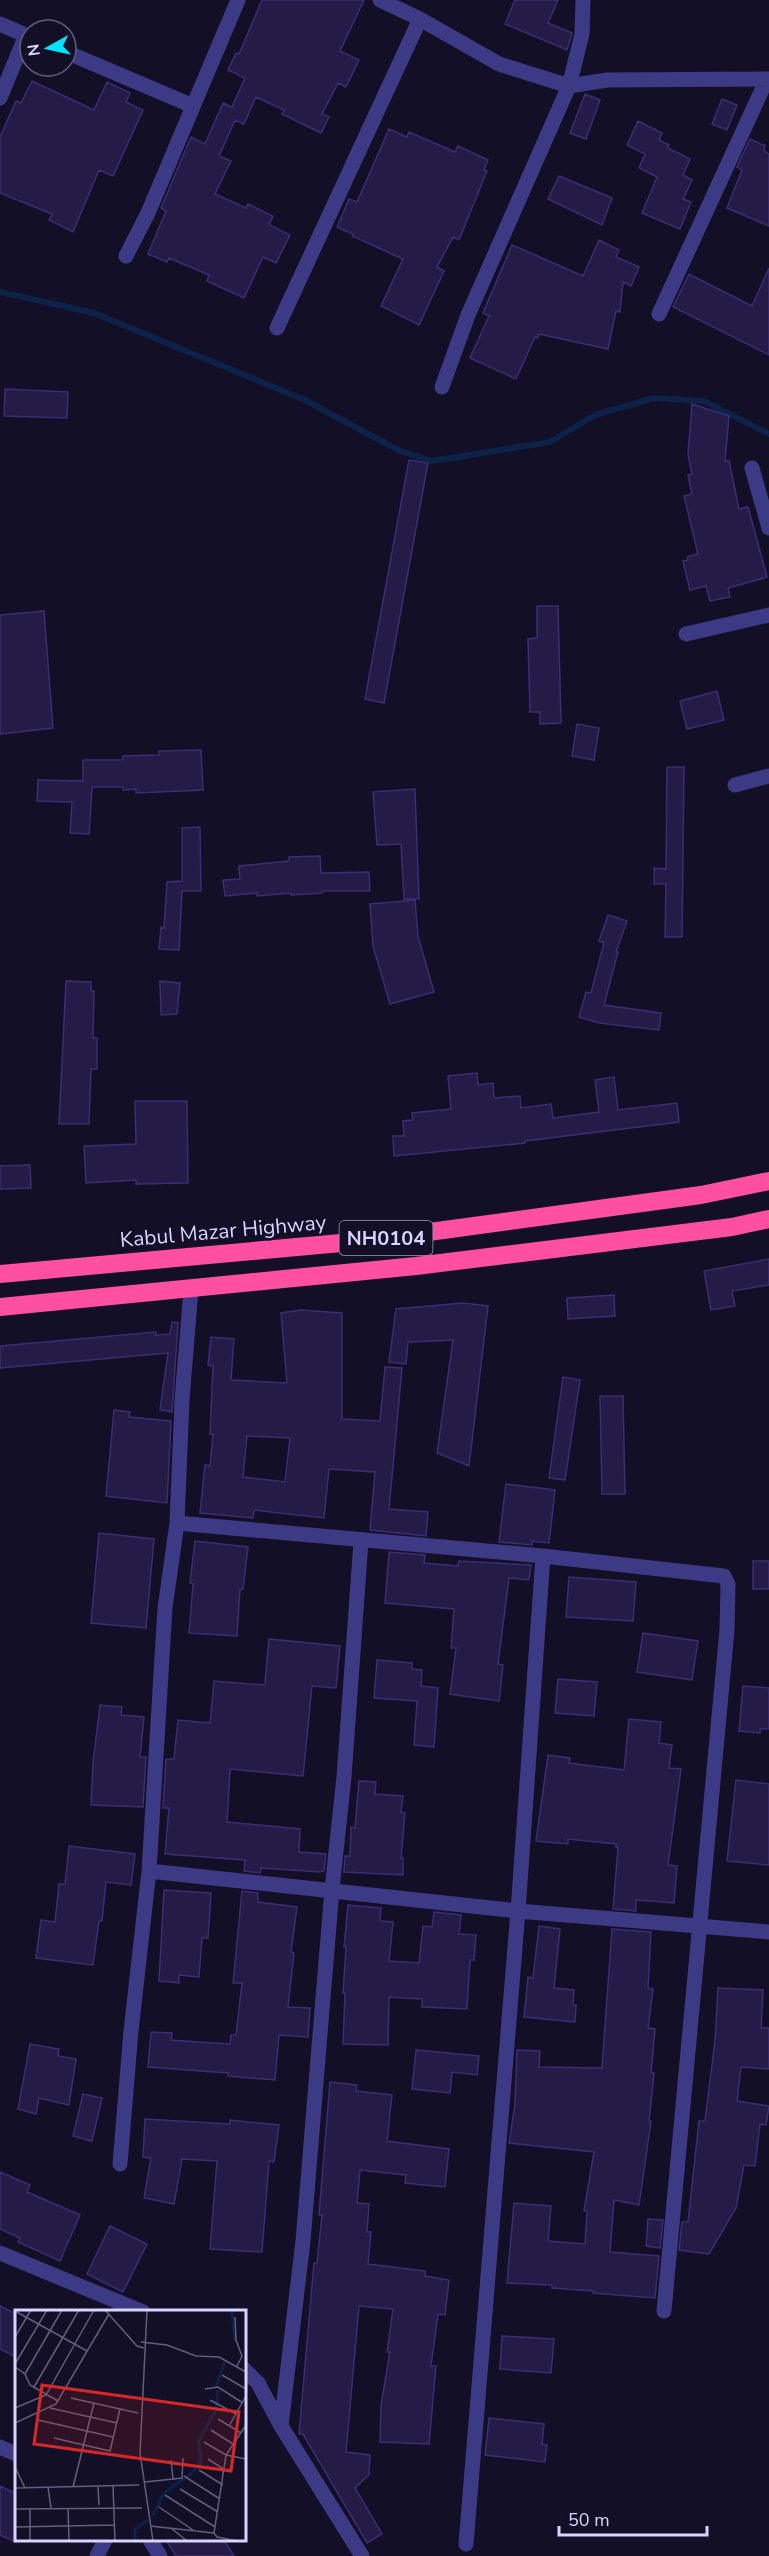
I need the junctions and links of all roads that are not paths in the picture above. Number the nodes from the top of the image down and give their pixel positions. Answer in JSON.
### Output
{"nodes":[{"id":1,"x":238,"y":0,"type":"edge"},
{"id":2,"x":380,"y":0,"type":"edge"},
{"id":3,"x":583,"y":0,"type":"edge"},
{"id":4,"x":420,"y":19,"type":"junction"},
{"id":5,"x":0,"y":24,"type":"edge"},
{"id":6,"x":18,"y":32,"type":"edge"},
{"id":7,"x":78,"y":57,"type":"edge"},
{"id":8,"x":18,"y":58,"type":"edge"},
{"id":9,"x":768,"y":79,"type":"edge"},
{"id":10,"x":570,"y":86,"type":"junction"},
{"id":11,"x":0,"y":98,"type":"edge"},
{"id":12,"x":194,"y":106,"type":"junction"},
{"id":13,"x":126,"y":256,"type":"dead end"},
{"id":14,"x":660,"y":314,"type":"dead end"},
{"id":15,"x":277,"y":328,"type":"dead end"},
{"id":16,"x":442,"y":387,"type":"dead end"},
{"id":17,"x":752,"y":468,"type":"dead end"},
{"id":18,"x":769,"y":528,"type":"edge"},
{"id":19,"x":769,"y":615,"type":"edge"},
{"id":20,"x":686,"y":634,"type":"dead end"},
{"id":21,"x":769,"y":776,"type":"edge"},
{"id":22,"x":735,"y":785,"type":"dead end"},
{"id":23,"x":769,"y":1181,"type":"edge"},
{"id":24,"x":527,"y":1219,"type":"junction"},
{"id":25,"x":769,"y":1219,"type":"edge"},
{"id":26,"x":532,"y":1251,"type":"junction"},
{"id":27,"x":48,"y":1270,"type":"junction"},
{"id":28,"x":0,"y":1274,"type":"edge"},
{"id":29,"x":191,"y":1289,"type":"junction"},
{"id":30,"x":51,"y":1302,"type":"junction"},
{"id":31,"x":0,"y":1307,"type":"edge"},
{"id":32,"x":177,"y":1523,"type":"junction"},
{"id":33,"x":361,"y":1541,"type":"junction"},
{"id":34,"x":543,"y":1556,"type":"junction"},
{"id":35,"x":149,"y":1871,"type":"junction"},
{"id":36,"x":332,"y":1889,"type":"junction"},
{"id":37,"x":518,"y":1911,"type":"junction"},
{"id":38,"x":701,"y":1926,"type":"junction"},
{"id":39,"x":769,"y":1932,"type":"edge"},
{"id":40,"x":120,"y":2164,"type":"dead end"},
{"id":41,"x":0,"y":2253,"type":"edge"},
{"id":42,"x":138,"y":2310,"type":"edge"},
{"id":43,"x":664,"y":2312,"type":"dead end"},
{"id":44,"x":246,"y":2371,"type":"edge"},
{"id":45,"x":281,"y":2426,"type":"junction"},
{"id":46,"x":0,"y":2447,"type":"edge"},
{"id":47,"x":15,"y":2454,"type":"edge"},
{"id":48,"x":104,"y":2541,"type":"edge"},
{"id":49,"x":151,"y":2541,"type":"edge"},
{"id":50,"x":466,"y":2544,"type":"dead end"},
{"id":51,"x":97,"y":2556,"type":"edge"},
{"id":52,"x":160,"y":2556,"type":"edge"},
{"id":53,"x":363,"y":2556,"type":"edge"}],
"edges":[{"from":1,"to":12,"type":"street"},
{"from":2,"to":4,"type":"street"},
{"from":3,"to":10,"type":"street"},
{"from":4,"to":10,"type":"street"},
{"from":4,"to":15,"type":"street"},
{"from":5,"to":6,"type":"street"},
{"from":7,"to":12,"type":"street"},
{"from":8,"to":11,"type":"street"},
{"from":9,"to":10,"type":"street"},
{"from":9,"to":14,"type":"street"},
{"from":10,"to":16,"type":"street"},
{"from":12,"to":13,"type":"street"},
{"from":17,"to":18,"type":"street"},
{"from":19,"to":20,"type":"street"},
{"from":21,"to":22,"type":"street"},
{"from":23,"to":24,"type":"highway","name":"Kabul Mazar Highway","number":"NH0104"},
{"from":24,"to":26,"type":"highway"},
{"from":24,"to":27,"type":"highway","name":"Kabul Mazar Highway","number":"NH0104"},
{"from":25,"to":26,"type":"highway","number":"NH0104"},
{"from":26,"to":29,"type":"highway","number":"NH0104"},
{"from":27,"to":28,"type":"highway","name":"Kabul Mazar Highway","number":"NH0104"},
{"from":27,"to":30,"type":"highway"},
{"from":29,"to":30,"type":"highway","number":"NH0104"},
{"from":29,"to":32,"type":"street"},
{"from":30,"to":31,"type":"highway","number":"NH0104"},
{"from":32,"to":33,"type":"street"},
{"from":32,"to":35,"type":"street"},
{"from":33,"to":34,"type":"street"},
{"from":33,"to":36,"type":"street"},
{"from":34,"to":37,"type":"street"},
{"from":34,"to":38,"type":"street"},
{"from":35,"to":36,"type":"street"},
{"from":35,"to":40,"type":"street"},
{"from":36,"to":37,"type":"street"},
{"from":36,"to":45,"type":"street"},
{"from":37,"to":38,"type":"street"},
{"from":37,"to":50,"type":"street"},
{"from":38,"to":39,"type":"street"},
{"from":38,"to":43,"type":"street"},
{"from":41,"to":42,"type":"street"},
{"from":44,"to":45,"type":"street"},
{"from":45,"to":53,"type":"street"},
{"from":46,"to":47,"type":"street"},
{"from":48,"to":51,"type":"street"},
{"from":49,"to":52,"type":"street"}]}
